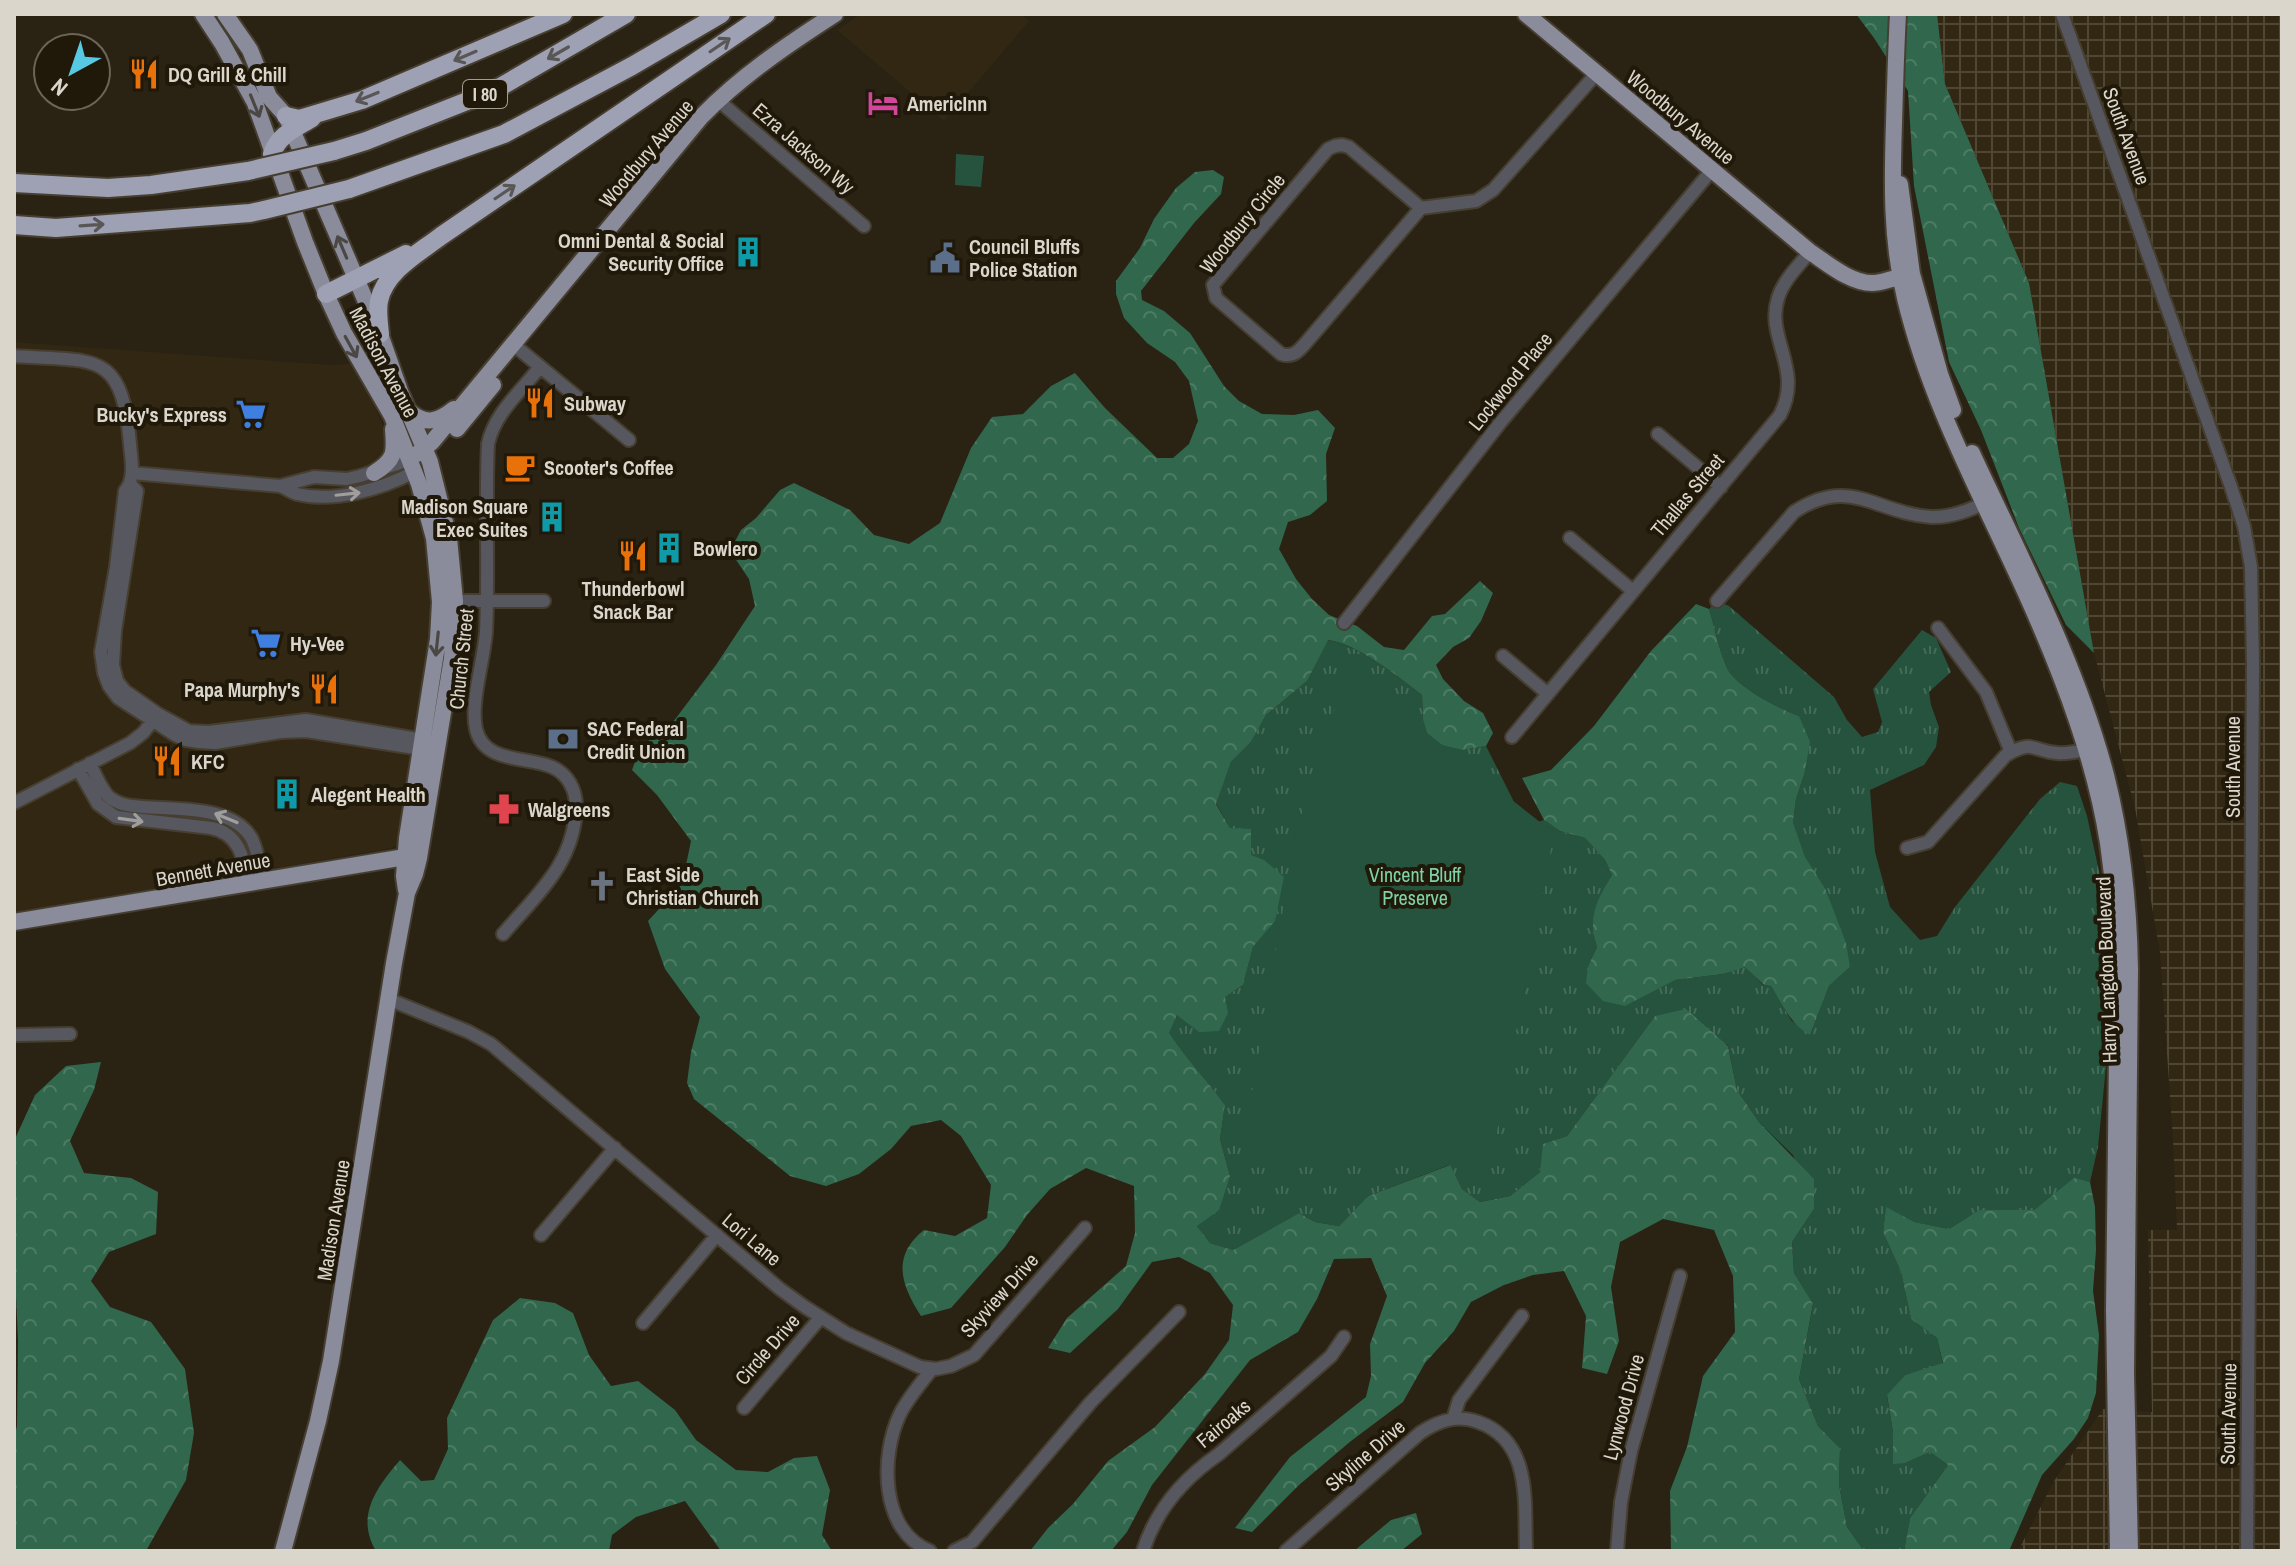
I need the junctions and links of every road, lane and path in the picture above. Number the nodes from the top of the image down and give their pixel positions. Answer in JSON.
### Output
{"nodes":[{"id":1,"x":203,"y":14,"type":"edge"},
{"id":2,"x":225,"y":14,"type":"edge"},
{"id":3,"x":563,"y":14,"type":"edge"},
{"id":4,"x":626,"y":14,"type":"edge"},
{"id":5,"x":721,"y":14,"type":"edge"},
{"id":6,"x":766,"y":14,"type":"edge"},
{"id":7,"x":835,"y":14,"type":"edge"},
{"id":8,"x":1526,"y":14,"type":"edge"},
{"id":9,"x":1898,"y":14,"type":"edge"},
{"id":10,"x":2062,"y":14,"type":"edge"},
{"id":11,"x":1597,"y":73,"type":"junction"},
{"id":12,"x":718,"y":100,"type":"junction"},
{"id":13,"x":289,"y":123,"type":"junction"},
{"id":14,"x":1893,"y":139,"type":"junction"},
{"id":15,"x":272,"y":154,"type":"junction"},
{"id":16,"x":1712,"y":170,"type":"junction"},
{"id":17,"x":14,"y":183,"type":"edge"},
{"id":18,"x":1421,"y":208,"type":"junction"},
{"id":19,"x":14,"y":225,"type":"edge"},
{"id":20,"x":864,"y":226,"type":"dead end"},
{"id":21,"x":441,"y":236,"type":"junction"},
{"id":22,"x":1810,"y":252,"type":"junction"},
{"id":23,"x":1897,"y":253,"type":"junction"},
{"id":24,"x":355,"y":279,"type":"junction"},
{"id":25,"x":1906,"y":281,"type":"junction"},
{"id":26,"x":1878,"y":287,"type":"junction"},
{"id":27,"x":326,"y":294,"type":"junction"},
{"id":28,"x":1908,"y":310,"type":"junction"},
{"id":29,"x":380,"y":334,"type":"junction"},
{"id":30,"x":514,"y":345,"type":"junction"},
{"id":31,"x":14,"y":356,"type":"edge"},
{"id":32,"x":540,"y":367,"type":"junction"},
{"id":33,"x":467,"y":398,"type":"junction"},
{"id":34,"x":400,"y":412,"type":"junction"},
{"id":35,"x":1658,"y":434,"type":"dead end"},
{"id":36,"x":629,"y":440,"type":"dead end"},
{"id":37,"x":427,"y":456,"type":"junction"},
{"id":38,"x":412,"y":466,"type":"junction"},
{"id":39,"x":374,"y":473,"type":"junction"},
{"id":40,"x":131,"y":479,"type":"junction"},
{"id":41,"x":280,"y":486,"type":"junction"},
{"id":42,"x":1721,"y":487,"type":"junction"},
{"id":43,"x":1989,"y":502,"type":"junction"},
{"id":44,"x":1570,"y":538,"type":"dead end"},
{"id":45,"x":1633,"y":591,"type":"junction"},
{"id":46,"x":447,"y":601,"type":"junction"},
{"id":47,"x":544,"y":601,"type":"dead end"},
{"id":48,"x":1717,"y":601,"type":"dead end"},
{"id":49,"x":487,"y":602,"type":"junction"},
{"id":50,"x":1344,"y":623,"type":"dead end"},
{"id":51,"x":1938,"y":628,"type":"dead end"},
{"id":52,"x":1503,"y":656,"type":"dead end"},
{"id":53,"x":1548,"y":694,"type":"junction"},
{"id":54,"x":155,"y":718,"type":"junction"},
{"id":55,"x":1512,"y":737,"type":"dead end"},
{"id":56,"x":427,"y":745,"type":"junction"},
{"id":57,"x":2092,"y":749,"type":"junction"},
{"id":58,"x":2011,"y":752,"type":"junction"},
{"id":59,"x":84,"y":766,"type":"junction"},
{"id":60,"x":14,"y":803,"type":"edge"},
{"id":61,"x":1907,"y":848,"type":"dead end"},
{"id":62,"x":412,"y":857,"type":"junction"},
{"id":63,"x":256,"y":882,"type":"junction"},
{"id":64,"x":14,"y":922,"type":"edge"},
{"id":65,"x":503,"y":934,"type":"dead end"},
{"id":66,"x":388,"y":999,"type":"junction"},
{"id":67,"x":70,"y":1034,"type":"dead end"},
{"id":68,"x":14,"y":1035,"type":"edge"},
{"id":69,"x":615,"y":1148,"type":"junction"},
{"id":70,"x":1085,"y":1228,"type":"dead end"},
{"id":71,"x":541,"y":1235,"type":"dead end"},
{"id":72,"x":717,"y":1235,"type":"junction"},
{"id":73,"x":1680,"y":1276,"type":"dead end"},
{"id":74,"x":1179,"y":1312,"type":"dead end"},
{"id":75,"x":1522,"y":1316,"type":"dead end"},
{"id":76,"x":821,"y":1317,"type":"junction"},
{"id":77,"x":643,"y":1323,"type":"dead end"},
{"id":78,"x":1344,"y":1337,"type":"dead end"},
{"id":79,"x":932,"y":1369,"type":"junction"},
{"id":80,"x":744,"y":1408,"type":"dead end"},
{"id":81,"x":1453,"y":1419,"type":"junction"},
{"id":82,"x":283,"y":1551,"type":"edge"},
{"id":83,"x":930,"y":1551,"type":"edge"},
{"id":84,"x":954,"y":1551,"type":"edge"},
{"id":85,"x":1143,"y":1551,"type":"edge"},
{"id":86,"x":1286,"y":1551,"type":"edge"},
{"id":87,"x":1526,"y":1551,"type":"edge"},
{"id":88,"x":1617,"y":1551,"type":"edge"},
{"id":89,"x":2118,"y":1551,"type":"edge"},
{"id":90,"x":2130,"y":1551,"type":"edge"},
{"id":91,"x":2247,"y":1551,"type":"edge"}],
"edges":[{"from":1,"to":15,"type":"main road","name":"Madison Avenue","one_way":true},
{"from":2,"to":13,"type":"main road","name":"Madison Avenue"},
{"from":3,"to":13,"type":"highway","one_way":true},
{"from":4,"to":17,"type":"highway","number":"I 80","one_way":true,"bridge":true},
{"from":19,"to":5,"type":"highway","number":"I 80","one_way":true,"bridge":true},
{"from":21,"to":6,"type":"highway","one_way":true},
{"from":7,"to":12,"type":"main road","name":"Woodbury Avenue"},
{"from":8,"to":11,"type":"main road","name":"Woodbury Avenue"},
{"from":9,"to":14,"type":"main road","name":"Harry Langdon Boulevard"},
{"from":10,"to":91,"type":"street","name":"South Avenue"},
{"from":11,"to":16,"type":"main road","name":"Woodbury Avenue"},
{"from":11,"to":18,"type":"street"},
{"from":12,"to":20,"type":"street","name":"Ezra Jackson Wy"},
{"from":12,"to":30,"type":"main road","name":"Woodbury Avenue"},
{"from":13,"to":15,"type":"highway"},
{"from":24,"to":13,"type":"main road","name":"Madison Avenue","one_way":true},
{"from":14,"to":23,"type":"main road","name":"Harry Langdon Boulevard"},
{"from":14,"to":25,"type":"main road","name":"Harry Langdon Boulevard"},
{"from":15,"to":27,"type":"main road","name":"Madison Avenue"},
{"from":16,"to":22,"type":"main road","name":"Woodbury Avenue"},
{"from":16,"to":50,"type":"street","name":"Lockwood Place"},
{"from":18,"to":18,"type":"street","name":"Woodbury Circle"},
{"from":21,"to":24,"type":"highway"},
{"from":21,"to":29,"type":"highway"},
{"from":22,"to":26,"type":"main road","name":"Woodbury Avenue"},
{"from":22,"to":42,"type":"street","name":"Thallas Street"},
{"from":23,"to":25,"type":"main road","name":"Harry Langdon Boulevard"},
{"from":23,"to":26,"type":"main road"},
{"from":24,"to":27,"type":"highway"},
{"from":24,"to":29,"type":"main road","name":"Madison Avenue"},
{"from":25,"to":26,"type":"main road","name":"Woodbury Avenue"},
{"from":25,"to":28,"type":"main road","name":"Harry Langdon Boulevard"},
{"from":25,"to":43,"type":"main road","name":"Harry Langdon Boulevard"},
{"from":26,"to":28,"type":"main road"},
{"from":27,"to":34,"type":"main road","name":"Madison Avenue","one_way":true},
{"from":28,"to":43,"type":"main road","name":"Harry Langdon Boulevard"},
{"from":29,"to":34,"type":"main road","name":"Madison Avenue"},
{"from":30,"to":32,"type":"street"},
{"from":30,"to":33,"type":"main road","name":"Woodbury Avenue"},
{"from":30,"to":37,"type":"main road","name":"Woodbury Avenue"},
{"from":31,"to":40,"type":"street"},
{"from":32,"to":36,"type":"street"},
{"from":32,"to":49,"type":"street","name":"Church Street"},
{"from":33,"to":34,"type":"main road"},
{"from":33,"to":37,"type":"main road","name":"Woodbury Avenue"},
{"from":34,"to":37,"type":"main road","name":"Madison Avenue"},
{"from":34,"to":38,"type":"main road","name":"Madison Avenue"},
{"from":34,"to":39,"type":"main road"},
{"from":35,"to":42,"type":"street"},
{"from":37,"to":38,"type":"main road","name":"Woodbury Avenue"},
{"from":37,"to":46,"type":"main road","name":"Madison Avenue"},
{"from":38,"to":39,"type":"street"},
{"from":41,"to":38,"type":"street","one_way":true},
{"from":38,"to":46,"type":"main road","name":"Madison Avenue"},
{"from":39,"to":41,"type":"street"},
{"from":40,"to":41,"type":"street"},
{"from":40,"to":54,"type":"street"},
{"from":42,"to":45,"type":"street","name":"Thallas Street"},
{"from":43,"to":48,"type":"street"},
{"from":43,"to":57,"type":"main road","name":"Harry Langdon Boulevard"},
{"from":44,"to":45,"type":"street"},
{"from":45,"to":53,"type":"street","name":"Thallas Street"},
{"from":46,"to":49,"type":"street"},
{"from":46,"to":56,"type":"main road","name":"Madison Avenue"},
{"from":47,"to":49,"type":"street"},
{"from":49,"to":65,"type":"street","name":"Church Street"},
{"from":51,"to":58,"type":"street"},
{"from":52,"to":53,"type":"street"},
{"from":53,"to":55,"type":"street","name":"Thallas Street"},
{"from":54,"to":56,"type":"street"},
{"from":54,"to":59,"type":"street"},
{"from":56,"to":62,"type":"main road","name":"Madison Avenue"},
{"from":57,"to":58,"type":"street"},
{"from":57,"to":89,"type":"main road","name":"Harry Langdon Boulevard"},
{"from":57,"to":90,"type":"main road","name":"Harry Langdon Boulevard"},
{"from":58,"to":61,"type":"street"},
{"from":59,"to":60,"type":"street"},
{"from":59,"to":63,"type":"street"},
{"from":62,"to":63,"type":"main road","name":"Bennett Avenue"},
{"from":62,"to":66,"type":"main road","name":"Madison Avenue"},
{"from":63,"to":64,"type":"main road","name":"Bennett Avenue"},
{"from":66,"to":69,"type":"street","name":"Lori Lane"},
{"from":66,"to":82,"type":"main road","name":"Madison Avenue"},
{"from":67,"to":68,"type":"street"},
{"from":69,"to":71,"type":"street"},
{"from":69,"to":72,"type":"street","name":"Lori Lane"},
{"from":70,"to":79,"type":"street","name":"Skyview Drive"},
{"from":72,"to":76,"type":"street","name":"Lori Lane"},
{"from":72,"to":77,"type":"street"},
{"from":73,"to":88,"type":"street","name":"Lynwood Drive"},
{"from":74,"to":84,"type":"street"},
{"from":75,"to":81,"type":"street"},
{"from":76,"to":79,"type":"street","name":"Lori Lane"},
{"from":76,"to":80,"type":"street","name":"Circle Drive"},
{"from":78,"to":85,"type":"street","name":"Fairoaks"},
{"from":79,"to":83,"type":"street"},
{"from":81,"to":86,"type":"street","name":"Skyline Drive"},
{"from":81,"to":87,"type":"street"}]}
